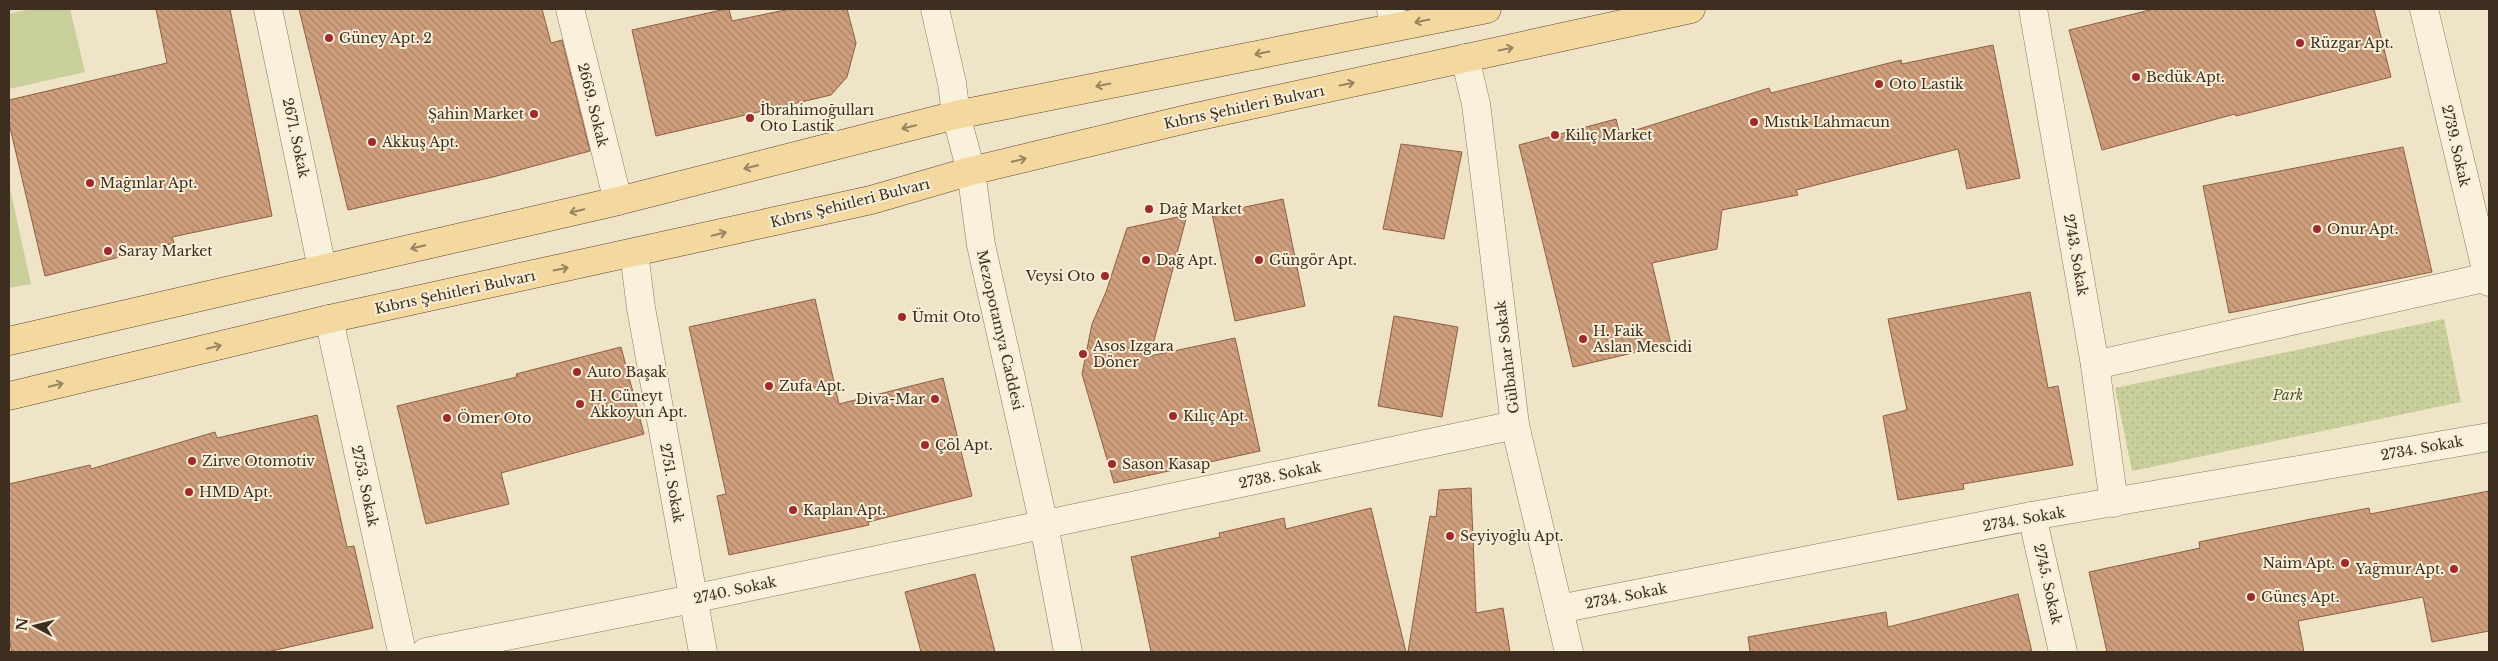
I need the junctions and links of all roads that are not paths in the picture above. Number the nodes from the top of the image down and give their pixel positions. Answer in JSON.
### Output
{"nodes":[{"id":1,"x":268,"y":9,"type":"edge"},
{"id":2,"x":570,"y":9,"type":"edge"},
{"id":3,"x":935,"y":9,"type":"edge"},
{"id":4,"x":1487,"y":9,"type":"edge"},
{"id":5,"x":1691,"y":9,"type":"edge"},
{"id":6,"x":2033,"y":9,"type":"edge"},
{"id":7,"x":2424,"y":9,"type":"edge"},
{"id":8,"x":1392,"y":18,"type":"edge"},
{"id":9,"x":1465,"y":58,"type":"junction"},
{"id":10,"x":956,"y":115,"type":"junction"},
{"id":11,"x":971,"y":171,"type":"junction"},
{"id":12,"x":618,"y":201,"type":"junction"},
{"id":13,"x":634,"y":254,"type":"junction"},
{"id":14,"x":322,"y":268,"type":"junction"},
{"id":15,"x":2489,"y":280,"type":"edge"},
{"id":16,"x":329,"y":319,"type":"junction"},
{"id":17,"x":9,"y":341,"type":"edge"},
{"id":18,"x":2095,"y":365,"type":"junction"},
{"id":19,"x":9,"y":396,"type":"edge"},
{"id":20,"x":1515,"y":425,"type":"junction"},
{"id":21,"x":2489,"y":437,"type":"edge"},
{"id":22,"x":2114,"y":503,"type":"junction"},
{"id":23,"x":2032,"y":516,"type":"junction"},
{"id":24,"x":1044,"y":525,"type":"junction"},
{"id":25,"x":692,"y":599,"type":"junction"},
{"id":26,"x":1559,"y":609,"type":"junction"},
{"id":27,"x":402,"y":652,"type":"edge"},
{"id":28,"x":426,"y":652,"type":"edge"},
{"id":29,"x":703,"y":652,"type":"edge"},
{"id":30,"x":1068,"y":652,"type":"edge"},
{"id":31,"x":1570,"y":652,"type":"edge"},
{"id":32,"x":2063,"y":652,"type":"edge"}],
"edges":[{"from":1,"to":14,"type":"street","name":"2671. Sokak"},
{"from":2,"to":12,"type":"street","name":"2669. Sokak"},
{"from":3,"to":10,"type":"street","name":"Mezopotamya Caddesi"},
{"from":4,"to":8,"type":"main road","one_way":true},
{"from":9,"to":5,"type":"main road","name":"Kıbrıs Şehitleri Bulvarı","one_way":true},
{"from":6,"to":18,"type":"street","name":"2743. Sokak"},
{"from":7,"to":15,"type":"street","name":"2739. Sokak"},
{"from":8,"to":10,"type":"main road","one_way":true},
{"from":11,"to":9,"type":"main road","name":"Kıbrıs Şehitleri Bulvarı","one_way":true},
{"from":9,"to":20,"type":"street","name":"Gülbahar Sokak"},
{"from":10,"to":11,"type":"street","name":"Mezopotamya Caddesi"},
{"from":10,"to":12,"type":"main road","one_way":true},
{"from":13,"to":11,"type":"main road","name":"Kıbrıs Şehitleri Bulvarı","one_way":true},
{"from":11,"to":24,"type":"street","name":"Mezopotamya Caddesi"},
{"from":12,"to":14,"type":"main road","one_way":true},
{"from":16,"to":13,"type":"main road","name":"Kıbrıs Şehitleri Bulvarı","one_way":true},
{"from":13,"to":25,"type":"street","name":"2751. Sokak"},
{"from":14,"to":17,"type":"main road"},
{"from":15,"to":18,"type":"street"},
{"from":19,"to":16,"type":"main road","name":"Kıbrıs Şehitleri Bulvarı","one_way":true},
{"from":16,"to":27,"type":"street","name":"2753. Sokak"},
{"from":18,"to":22,"type":"street","name":"2743. Sokak"},
{"from":20,"to":24,"type":"street","name":"2738. Sokak"},
{"from":20,"to":26,"type":"street","name":"Gülbahar Sokak"},
{"from":21,"to":22,"type":"street","name":"2734. Sokak"},
{"from":22,"to":23,"type":"street","name":"2734. Sokak"},
{"from":23,"to":26,"type":"street","name":"2734. Sokak"},
{"from":23,"to":32,"type":"street","name":"2745. Sokak"},
{"from":24,"to":25,"type":"street","name":"2740. Sokak"},
{"from":24,"to":30,"type":"street","name":"Mezopotamya Caddesi"},
{"from":25,"to":28,"type":"street","name":"2740. Sokak"},
{"from":25,"to":29,"type":"street","name":"2751. Sokak"},
{"from":26,"to":31,"type":"street","name":"Gülbahar Sokak"}]}
